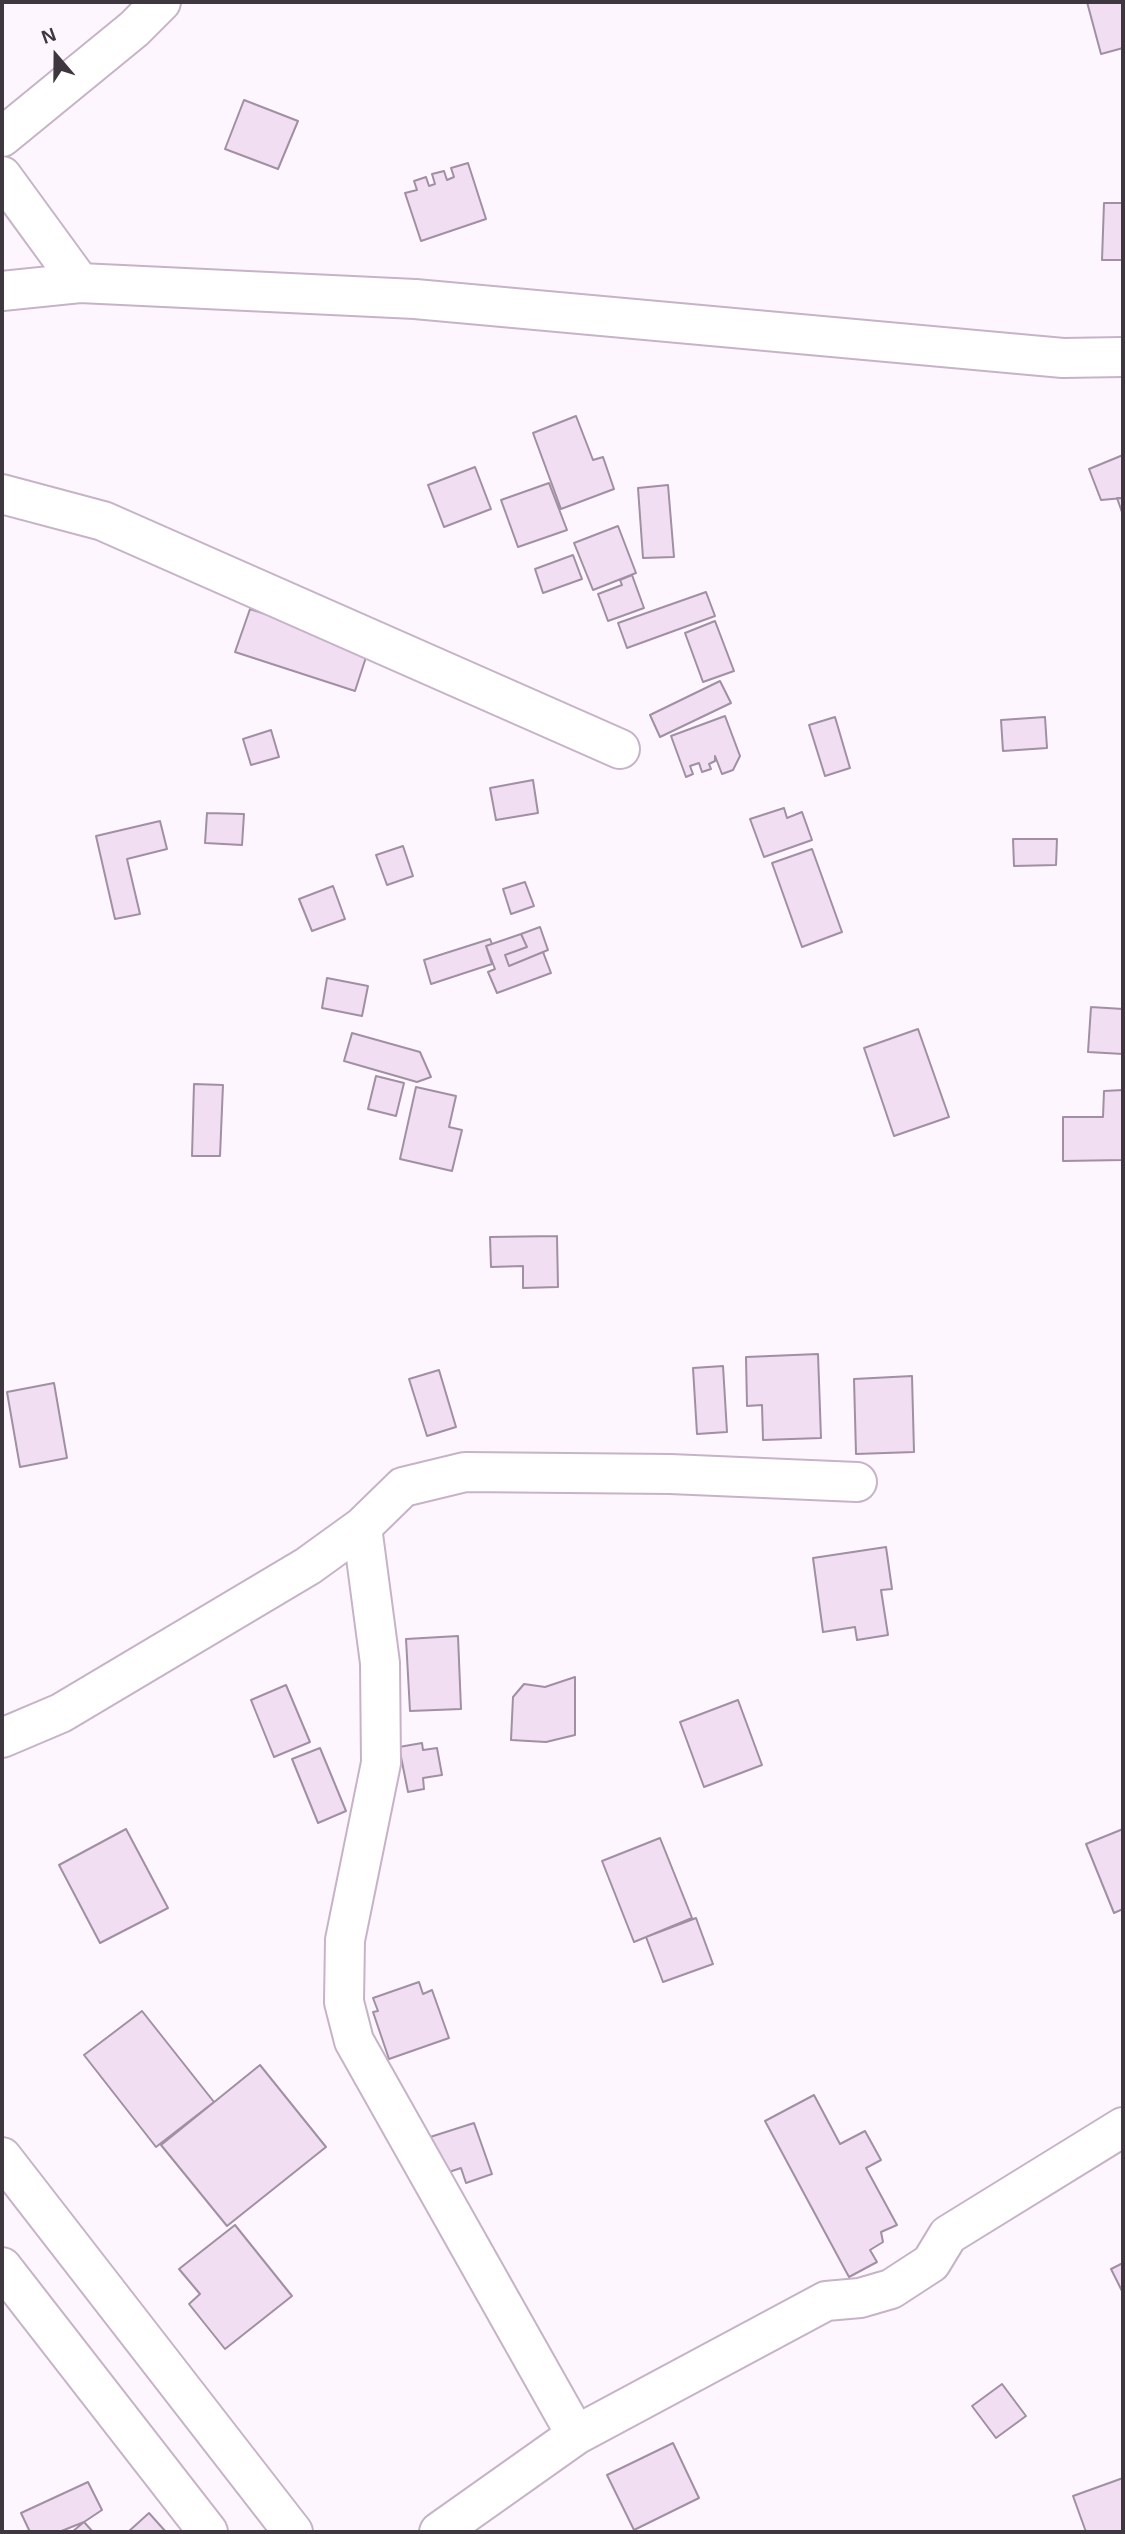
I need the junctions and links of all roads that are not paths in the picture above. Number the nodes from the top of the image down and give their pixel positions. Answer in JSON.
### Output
{"nodes":[{"id":1,"x":161,"y":2,"type":"edge"},
{"id":2,"x":2,"y":137,"type":"edge"},
{"id":3,"x":2,"y":176,"type":"edge"},
{"id":4,"x":80,"y":283,"type":"junction"},
{"id":5,"x":2,"y":291,"type":"edge"},
{"id":6,"x":1123,"y":357,"type":"edge"},
{"id":7,"x":2,"y":494,"type":"edge"},
{"id":8,"x":620,"y":749,"type":"dead end"},
{"id":9,"x":857,"y":1482,"type":"dead end"},
{"id":10,"x":362,"y":1527,"type":"junction"},
{"id":11,"x":2,"y":1738,"type":"edge"},
{"id":12,"x":1123,"y":2127,"type":"edge"},
{"id":13,"x":2,"y":2157,"type":"edge"},
{"id":14,"x":2,"y":2267,"type":"edge"},
{"id":15,"x":576,"y":2435,"type":"junction"},
{"id":16,"x":208,"y":2532,"type":"edge"},
{"id":17,"x":293,"y":2532,"type":"edge"},
{"id":18,"x":439,"y":2532,"type":"edge"}],
"edges":[{"from":1,"to":2,"type":"street"},
{"from":3,"to":4,"type":"street"},
{"from":4,"to":5,"type":"street"},
{"from":4,"to":6,"type":"street"},
{"from":7,"to":8,"type":"street"},
{"from":9,"to":10,"type":"street"},
{"from":10,"to":11,"type":"street"},
{"from":10,"to":15,"type":"street"},
{"from":12,"to":15,"type":"street"},
{"from":13,"to":17,"type":"street"},
{"from":14,"to":16,"type":"street"},
{"from":15,"to":18,"type":"street"}]}
